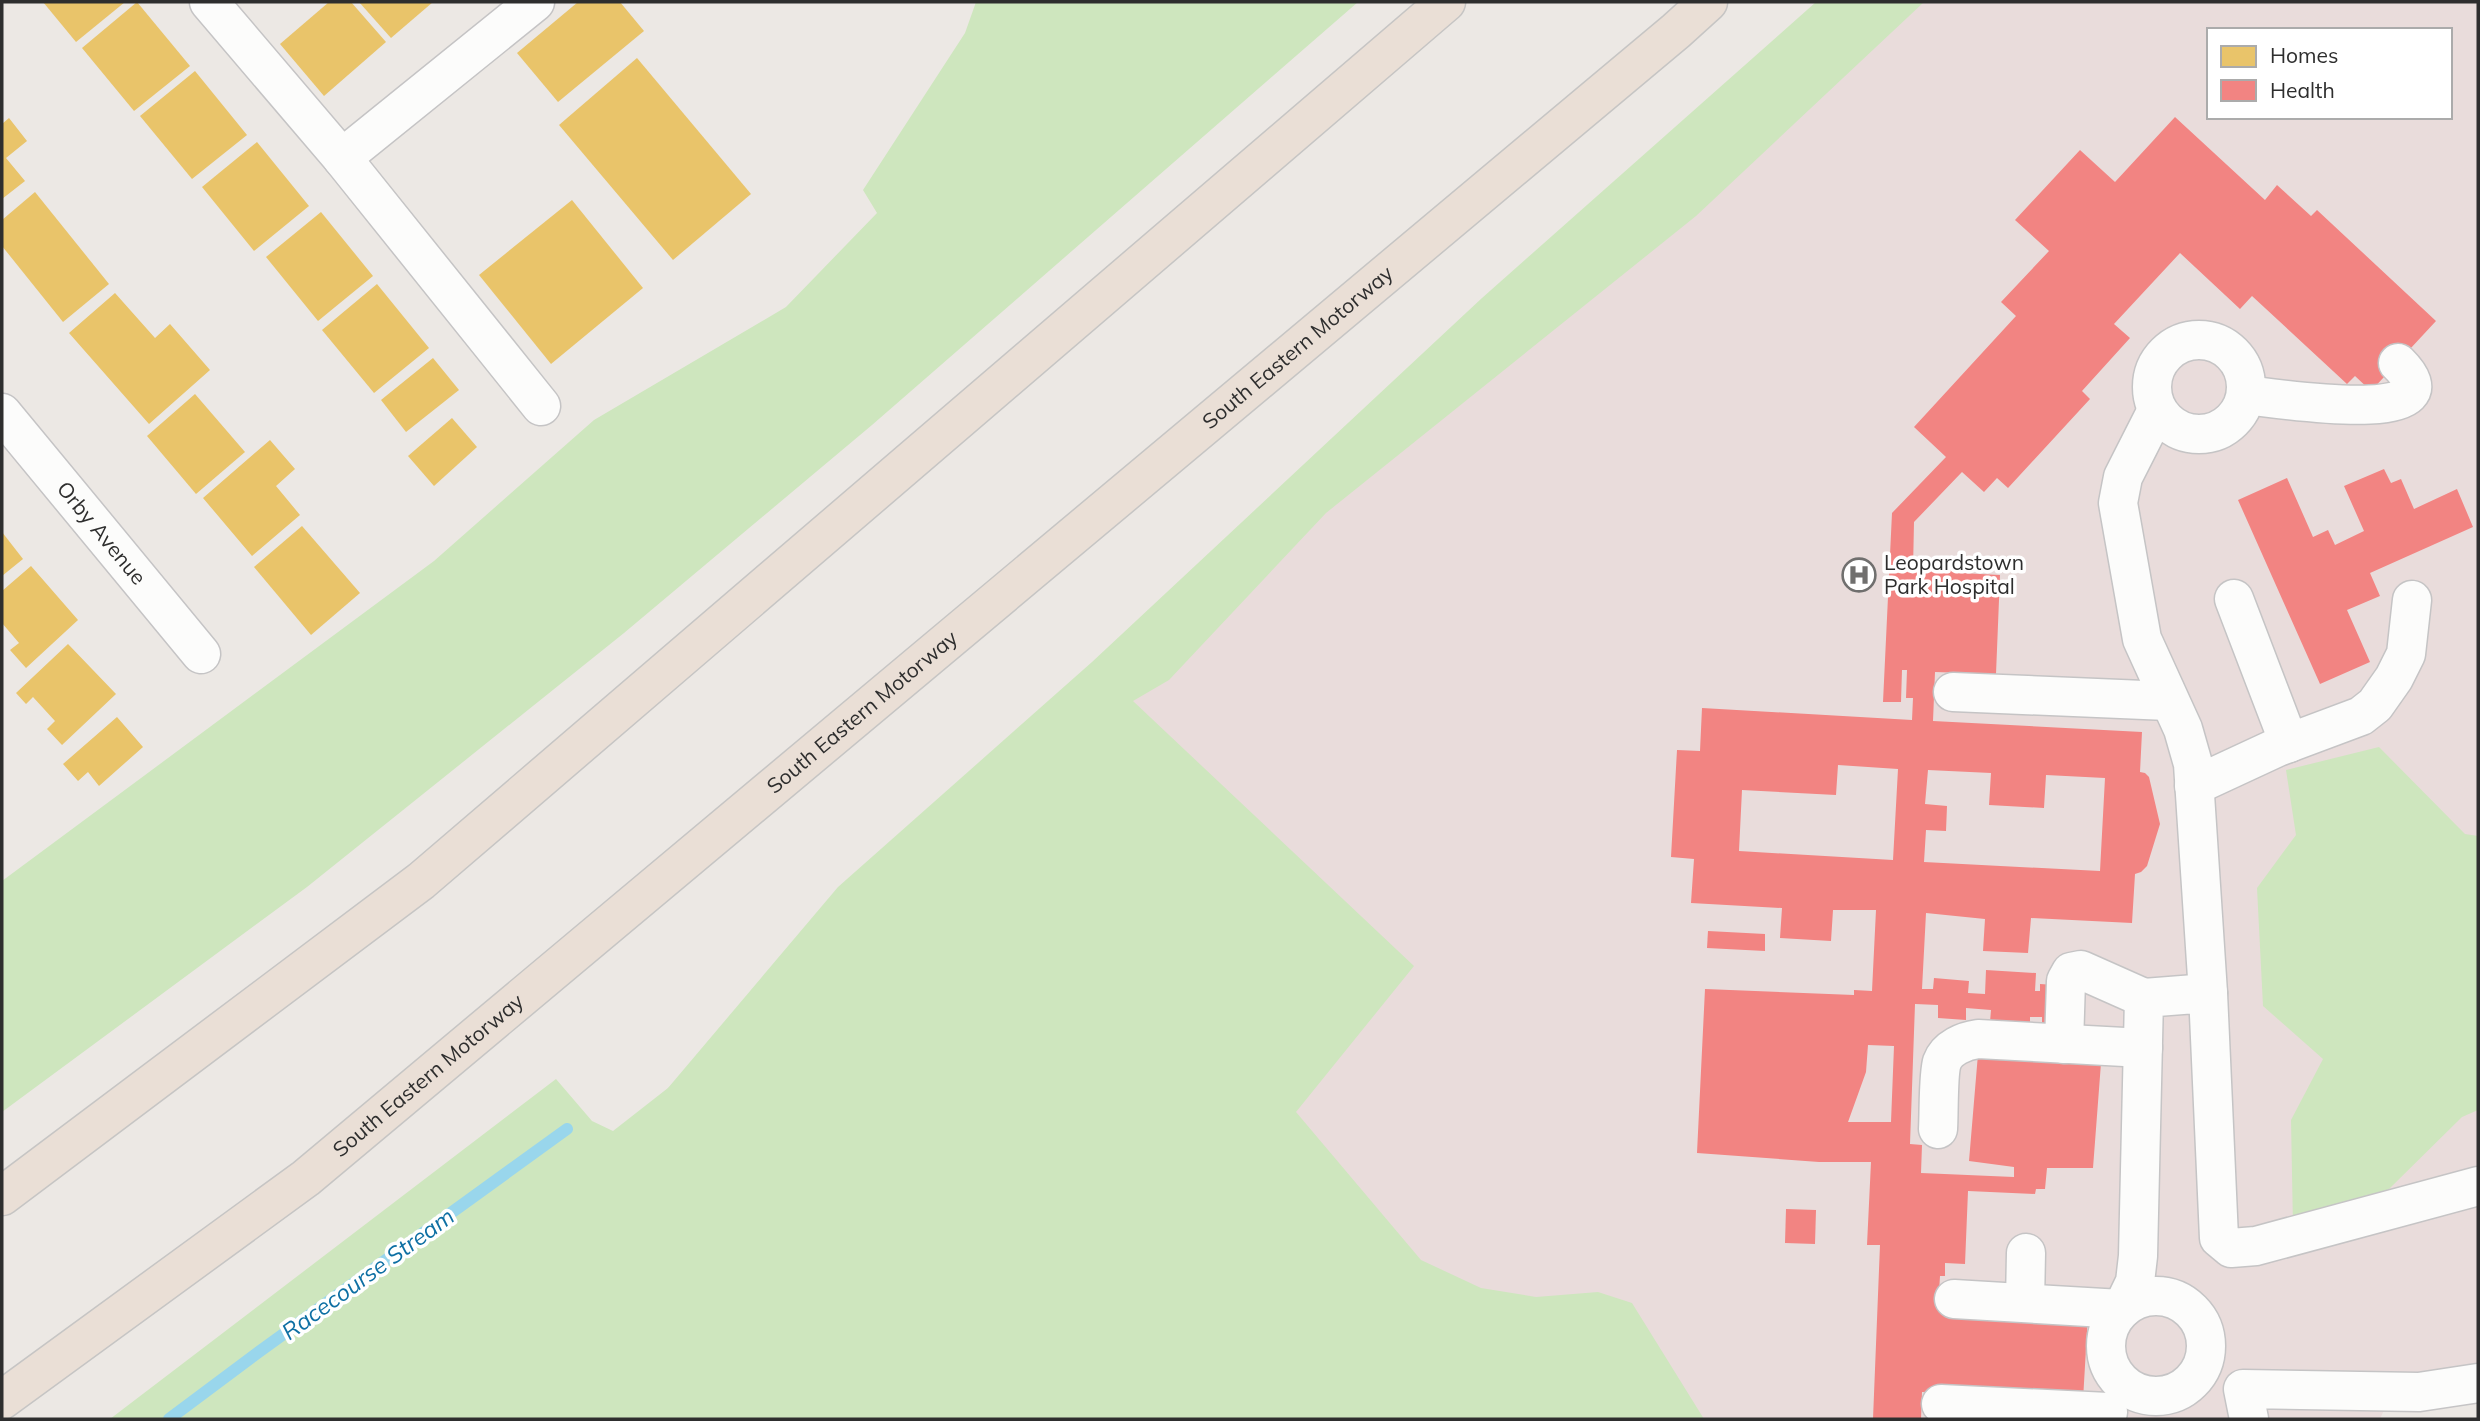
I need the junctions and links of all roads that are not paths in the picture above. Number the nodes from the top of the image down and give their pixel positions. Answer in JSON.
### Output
{"nodes":[{"id":1,"x":209,"y":2,"type":"edge"},
{"id":2,"x":535,"y":2,"type":"edge"},
{"id":3,"x":1446,"y":2,"type":"edge"},
{"id":4,"x":1708,"y":2,"type":"edge"},
{"id":5,"x":342,"y":158,"type":"junction"},
{"id":6,"x":2398,"y":363,"type":"dead end"},
{"id":7,"x":2246,"y":395,"type":"junction"},
{"id":8,"x":541,"y":406,"type":"dead end"},
{"id":9,"x":2157,"y":410,"type":"junction"},
{"id":10,"x":2,"y":413,"type":"edge"},
{"id":11,"x":2234,"y":599,"type":"dead end"},
{"id":12,"x":2412,"y":600,"type":"dead end"},
{"id":13,"x":201,"y":654,"type":"dead end"},
{"id":14,"x":1953,"y":692,"type":"dead end"},
{"id":15,"x":2168,"y":701,"type":"junction"},
{"id":16,"x":2289,"y":743,"type":"junction"},
{"id":17,"x":2194,"y":786,"type":"junction"},
{"id":18,"x":2208,"y":993,"type":"junction"},
{"id":19,"x":2144,"y":998,"type":"junction"},
{"id":20,"x":2064,"y":1044,"type":"junction"},
{"id":21,"x":2143,"y":1048,"type":"junction"},
{"id":22,"x":1938,"y":1129,"type":"dead end"},
{"id":23,"x":2478,"y":1186,"type":"edge"},
{"id":24,"x":2,"y":1196,"type":"edge"},
{"id":25,"x":2026,"y":1252,"type":"dead end"},
{"id":26,"x":1954,"y":1299,"type":"dead end"},
{"id":27,"x":2025,"y":1302,"type":"junction"},
{"id":28,"x":2122,"y":1309,"type":"junction"},
{"id":29,"x":2205,"y":1334,"type":"junction"},
{"id":30,"x":2109,"y":1364,"type":"junction"},
{"id":31,"x":2478,"y":1383,"type":"edge"},
{"id":32,"x":2155,"y":1397,"type":"junction"},
{"id":33,"x":2,"y":1400,"type":"edge"},
{"id":34,"x":1941,"y":1404,"type":"dead end"},
{"id":35,"x":2246,"y":1404,"type":"edge"},
{"id":36,"x":2108,"y":1416,"type":"edge"}],
"edges":[{"from":1,"to":5,"type":"street"},
{"from":2,"to":5,"type":"street"},
{"from":3,"to":24,"type":"highway"},
{"from":4,"to":33,"type":"highway","name":"South Eastern Motorway"},
{"from":5,"to":8,"type":"street"},
{"from":6,"to":7,"type":"street"},
{"from":7,"to":9,"type":"street"},
{"from":7,"to":9,"type":"street"},
{"from":9,"to":15,"type":"street"},
{"from":10,"to":13,"type":"street","name":"Orby Avenue"},
{"from":11,"to":16,"type":"street"},
{"from":12,"to":16,"type":"street"},
{"from":14,"to":15,"type":"street"},
{"from":15,"to":17,"type":"street"},
{"from":16,"to":17,"type":"street"},
{"from":17,"to":18,"type":"street"},
{"from":18,"to":19,"type":"street"},
{"from":18,"to":23,"type":"street"},
{"from":19,"to":20,"type":"street"},
{"from":19,"to":21,"type":"street"},
{"from":20,"to":21,"type":"street"},
{"from":20,"to":22,"type":"street"},
{"from":21,"to":28,"type":"street"},
{"from":25,"to":27,"type":"street"},
{"from":26,"to":27,"type":"street"},
{"from":27,"to":28,"type":"street"},
{"from":28,"to":29,"type":"street"},
{"from":28,"to":30,"type":"street"},
{"from":29,"to":32,"type":"street"},
{"from":29,"to":35,"type":"street"},
{"from":30,"to":32,"type":"street"},
{"from":30,"to":36,"type":"street"},
{"from":31,"to":35,"type":"street"},
{"from":32,"to":35,"type":"street"},
{"from":34,"to":36,"type":"street"}]}
